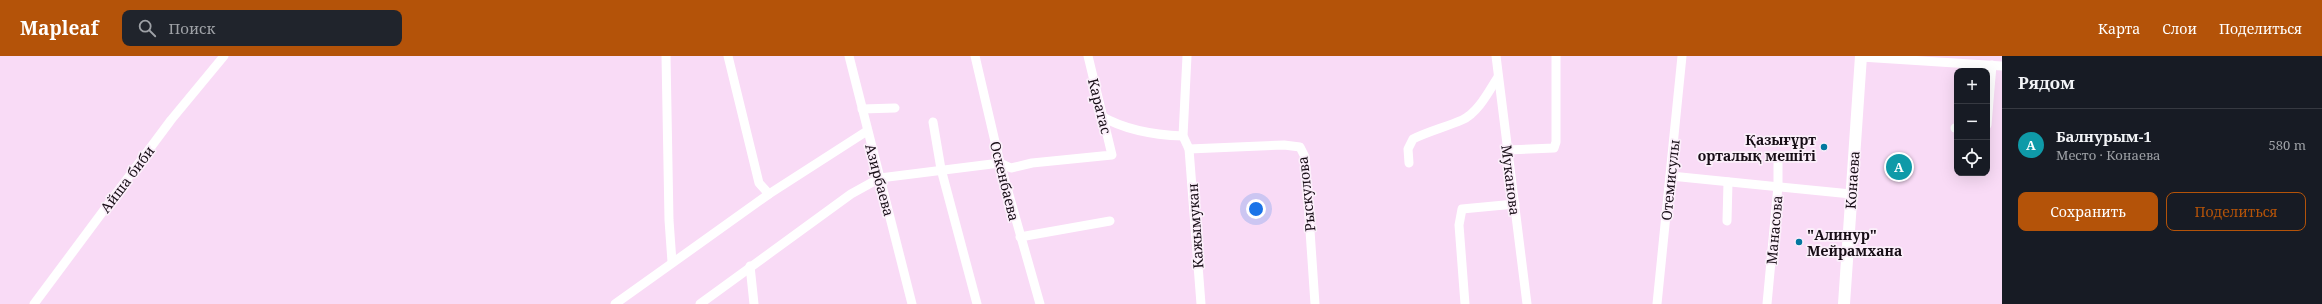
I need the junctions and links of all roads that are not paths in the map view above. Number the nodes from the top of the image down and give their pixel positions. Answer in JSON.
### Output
{"nodes":[{"id":1,"x":224,"y":56,"type":"edge"},
{"id":2,"x":666,"y":56,"type":"edge"},
{"id":3,"x":728,"y":56,"type":"edge"},
{"id":4,"x":849,"y":56,"type":"edge"},
{"id":5,"x":975,"y":56,"type":"edge"},
{"id":6,"x":1088,"y":56,"type":"edge"},
{"id":7,"x":1187,"y":56,"type":"edge"},
{"id":8,"x":1496,"y":56,"type":"edge"},
{"id":9,"x":1556,"y":56,"type":"edge"},
{"id":10,"x":1682,"y":56,"type":"edge"},
{"id":11,"x":1861,"y":56,"type":"edge"},
{"id":12,"x":1992,"y":65,"type":"junction"},
{"id":13,"x":2002,"y":66,"type":"edge"},
{"id":14,"x":1498,"y":77,"type":"junction"},
{"id":15,"x":1989,"y":104,"type":"edge"},
{"id":16,"x":895,"y":108,"type":"dead end"},
{"id":17,"x":862,"y":109,"type":"junction"},
{"id":18,"x":1101,"y":116,"type":"junction"},
{"id":19,"x":933,"y":122,"type":"dead end"},
{"id":20,"x":867,"y":131,"type":"junction"},
{"id":21,"x":1183,"y":136,"type":"junction"},
{"id":22,"x":1189,"y":149,"type":"junction"},
{"id":23,"x":1507,"y":150,"type":"junction"},
{"id":24,"x":1778,"y":156,"type":"dead end"},
{"id":25,"x":1000,"y":163,"type":"junction"},
{"id":26,"x":1409,"y":163,"type":"dead end"},
{"id":27,"x":942,"y":170,"type":"junction"},
{"id":28,"x":1671,"y":176,"type":"junction"},
{"id":29,"x":880,"y":178,"type":"junction"},
{"id":30,"x":1728,"y":182,"type":"junction"},
{"id":31,"x":1778,"y":186,"type":"junction"},
{"id":32,"x":769,"y":194,"type":"junction"},
{"id":33,"x":1851,"y":194,"type":"junction"},
{"id":34,"x":1514,"y":204,"type":"junction"},
{"id":35,"x":1727,"y":220,"type":"dead end"},
{"id":36,"x":1110,"y":221,"type":"dead end"},
{"id":37,"x":1020,"y":237,"type":"junction"},
{"id":38,"x":672,"y":262,"type":"junction"},
{"id":39,"x":750,"y":266,"type":"junction"},
{"id":40,"x":34,"y":304,"type":"edge"},
{"id":41,"x":615,"y":304,"type":"edge"},
{"id":42,"x":700,"y":304,"type":"edge"},
{"id":43,"x":754,"y":304,"type":"edge"},
{"id":44,"x":912,"y":304,"type":"edge"},
{"id":45,"x":977,"y":304,"type":"edge"},
{"id":46,"x":1040,"y":304,"type":"edge"},
{"id":47,"x":1201,"y":304,"type":"edge"},
{"id":48,"x":1315,"y":304,"type":"edge"},
{"id":49,"x":1465,"y":304,"type":"edge"},
{"id":50,"x":1527,"y":304,"type":"edge"},
{"id":51,"x":1657,"y":304,"type":"edge"},
{"id":52,"x":1767,"y":304,"type":"edge"},
{"id":53,"x":1844,"y":304,"type":"edge"}],
"edges":[{"from":1,"to":40,"type":"street","name":"Айша биби"},
{"from":2,"to":38,"type":"street"},
{"from":3,"to":32,"type":"street"},
{"from":4,"to":17,"type":"street","name":"Азирбаева"},
{"from":5,"to":25,"type":"street","name":"Оскенбаева"},
{"from":6,"to":18,"type":"street","name":"Каратас"},
{"from":7,"to":21,"type":"street"},
{"from":8,"to":14,"type":"street","name":"Муканова"},
{"from":9,"to":23,"type":"street"},
{"from":10,"to":28,"type":"street","name":"Отемисулы"},
{"from":11,"to":12,"type":"street"},
{"from":11,"to":33,"type":"main road","name":"Конаева"},
{"from":12,"to":13,"type":"street"},
{"from":12,"to":15,"type":"street"},
{"from":14,"to":23,"type":"street","name":"Муканова"},
{"from":14,"to":26,"type":"street"},
{"from":16,"to":17,"type":"street"},
{"from":17,"to":20,"type":"street","name":"Азирбаева"},
{"from":18,"to":21,"type":"street"},
{"from":18,"to":25,"type":"street","name":"Каратас"},
{"from":19,"to":27,"type":"street"},
{"from":20,"to":29,"type":"street","name":"Азирбаева"},
{"from":20,"to":32,"type":"street"},
{"from":21,"to":22,"type":"street"},
{"from":22,"to":47,"type":"street","name":"Кажымукан"},
{"from":22,"to":48,"type":"street","name":"Рыскулова"},
{"from":23,"to":34,"type":"street","name":"Муканова"},
{"from":24,"to":31,"type":"street","name":"Манасова"},
{"from":25,"to":27,"type":"street"},
{"from":25,"to":37,"type":"street","name":"Оскенбаева"},
{"from":27,"to":29,"type":"street"},
{"from":27,"to":45,"type":"street"},
{"from":28,"to":30,"type":"street"},
{"from":28,"to":51,"type":"street","name":"Отемисулы"},
{"from":29,"to":39,"type":"street"},
{"from":29,"to":44,"type":"street","name":"Азирбаева"},
{"from":30,"to":31,"type":"street"},
{"from":30,"to":35,"type":"street"},
{"from":31,"to":33,"type":"street"},
{"from":31,"to":52,"type":"street","name":"Манасова"},
{"from":32,"to":38,"type":"street"},
{"from":33,"to":53,"type":"main road","name":"Конаева"},
{"from":34,"to":49,"type":"street"},
{"from":34,"to":50,"type":"street","name":"Муканова"},
{"from":36,"to":37,"type":"street"},
{"from":37,"to":46,"type":"street","name":"Оскенбаева"},
{"from":38,"to":41,"type":"street"},
{"from":39,"to":42,"type":"street"},
{"from":39,"to":43,"type":"street"}]}
